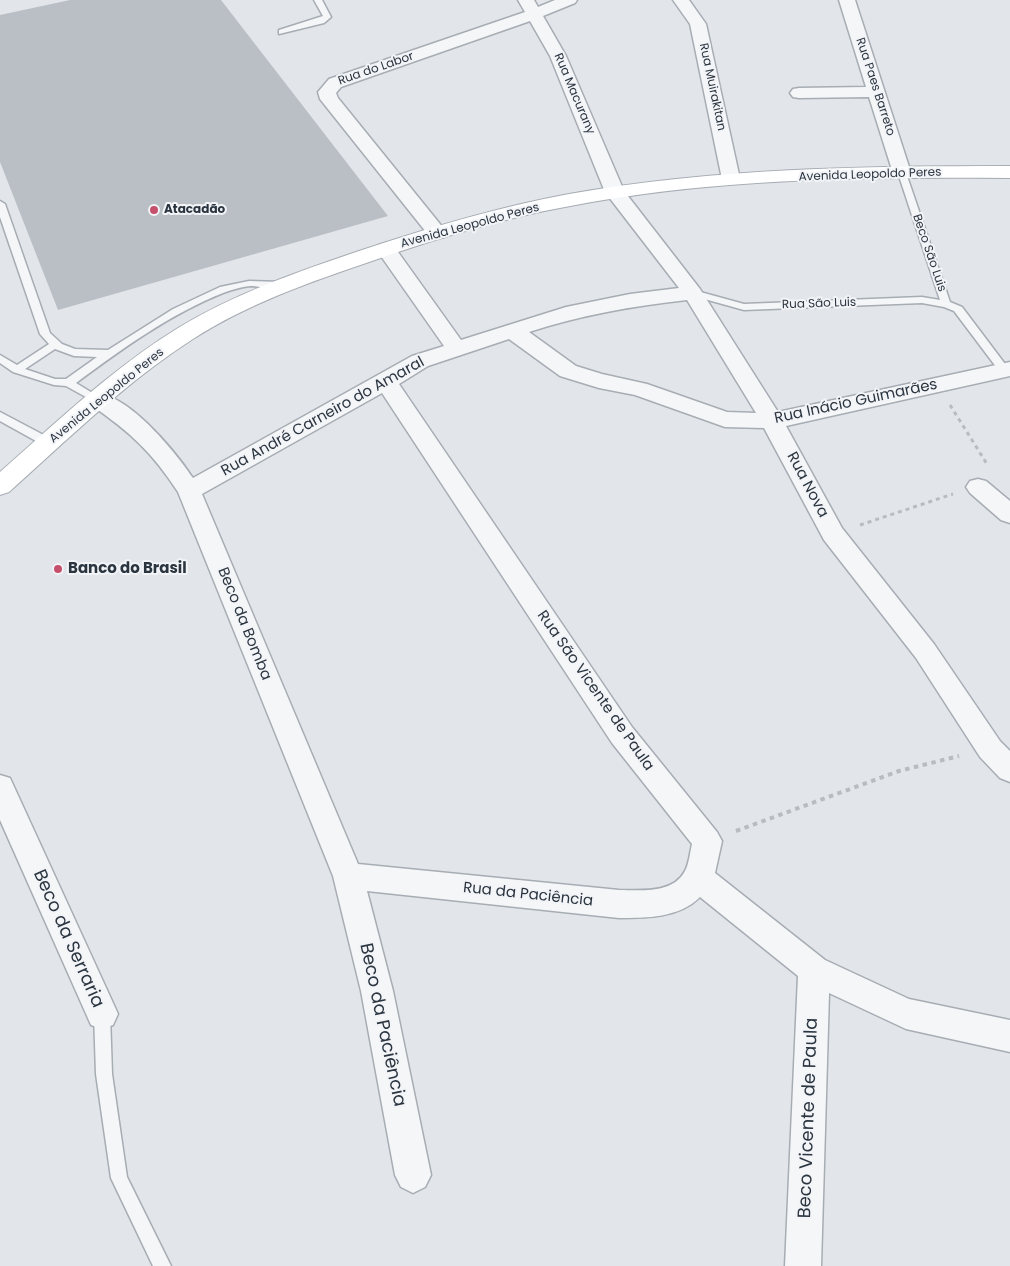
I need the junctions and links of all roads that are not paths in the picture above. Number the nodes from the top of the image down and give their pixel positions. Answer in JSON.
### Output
{"nodes":[{"id":1,"x":318,"y":0,"type":"edge"},
{"id":2,"x":569,"y":0,"type":"edge"},
{"id":3,"x":681,"y":0,"type":"edge"},
{"id":4,"x":847,"y":0,"type":"edge"},
{"id":5,"x":530,"y":7,"type":"edge"},
{"id":6,"x":282,"y":32,"type":"dead end"},
{"id":7,"x":878,"y":92,"type":"junction"},
{"id":8,"x":799,"y":93,"type":"dead end"},
{"id":9,"x":1010,"y":172,"type":"edge"},
{"id":10,"x":902,"y":173,"type":"junction"},
{"id":11,"x":732,"y":179,"type":"junction"},
{"id":12,"x":615,"y":192,"type":"junction"},
{"id":13,"x":0,"y":204,"type":"edge"},
{"id":14,"x":437,"y":233,"type":"junction"},
{"id":15,"x":386,"y":249,"type":"junction"},
{"id":16,"x":282,"y":285,"type":"junction"},
{"id":17,"x":692,"y":293,"type":"junction"},
{"id":18,"x":946,"y":304,"type":"junction"},
{"id":19,"x":511,"y":330,"type":"junction"},
{"id":20,"x":54,"y":345,"type":"junction"},
{"id":21,"x":456,"y":348,"type":"junction"},
{"id":22,"x":109,"y":353,"type":"junction"},
{"id":23,"x":0,"y":358,"type":"edge"},
{"id":24,"x":17,"y":370,"type":"junction"},
{"id":25,"x":1007,"y":370,"type":"edge"},
{"id":26,"x":386,"y":382,"type":"junction"},
{"id":27,"x":68,"y":383,"type":"junction"},
{"id":28,"x":99,"y":400,"type":"junction"},
{"id":29,"x":0,"y":416,"type":"edge"},
{"id":30,"x":772,"y":421,"type":"junction"},
{"id":31,"x":49,"y":443,"type":"junction"},
{"id":32,"x":0,"y":486,"type":"edge"},
{"id":33,"x":978,"y":487,"type":"road end"},
{"id":34,"x":188,"y":491,"type":"junction"},
{"id":35,"x":1010,"y":514,"type":"edge"},
{"id":36,"x":1010,"y":770,"type":"edge"},
{"id":37,"x":0,"y":787,"type":"edge"},
{"id":38,"x":348,"y":876,"type":"junction"},
{"id":39,"x":699,"y":878,"type":"junction"},
{"id":40,"x":814,"y":970,"type":"junction"},
{"id":41,"x":102,"y":1014,"type":"joint"},
{"id":42,"x":1010,"y":1036,"type":"edge"},
{"id":43,"x":413,"y":1175,"type":"dead end"},
{"id":44,"x":162,"y":1266,"type":"edge"},
{"id":45,"x":803,"y":1266,"type":"edge"}],
"edges":[{"from":1,"to":6,"type":"lane"},
{"from":2,"to":5,"type":"street","name":"Rua do Labor"},
{"from":3,"to":11,"type":"street","name":"Rua Muirakitan"},
{"from":4,"to":7,"type":"street","name":"Rua Paes Barreto"},
{"from":5,"to":12,"type":"street","name":"Rua Macurany"},
{"from":5,"to":14,"type":"street","name":"Rua do Labor"},
{"from":7,"to":8,"type":"street"},
{"from":7,"to":10,"type":"street","name":"Rua Paes Barreto"},
{"from":9,"to":10,"type":"street","name":"Avenida Leopoldo Peres"},
{"from":10,"to":11,"type":"street","name":"Avenida Leopoldo Peres"},
{"from":10,"to":18,"type":"lane","name":"Beco São Luis"},
{"from":11,"to":12,"type":"street","name":"Avenida Leopoldo Peres"},
{"from":12,"to":14,"type":"street","name":"Avenida Leopoldo Peres"},
{"from":12,"to":17,"type":"street","name":"Rua Nova"},
{"from":13,"to":20,"type":"lane"},
{"from":14,"to":15,"type":"street","name":"Avenida Leopoldo Peres"},
{"from":15,"to":16,"type":"street","name":"Avenida Leopoldo Peres"},
{"from":15,"to":21,"type":"street"},
{"from":16,"to":22,"type":"lane"},
{"from":16,"to":28,"type":"street","name":"Avenida Leopoldo Peres"},
{"from":17,"to":18,"type":"lane","name":"Rua São Luis"},
{"from":17,"to":19,"type":"street","name":"Rua André Carneiro do Amaral"},
{"from":17,"to":30,"type":"street","name":"Rua Nova"},
{"from":18,"to":25,"type":"lane","name":"Beco São Luis"},
{"from":19,"to":21,"type":"street","name":"Rua André Carneiro do Amaral"},
{"from":19,"to":30,"type":"street","name":"Rua Inácio Guimarães"},
{"from":20,"to":22,"type":"lane"},
{"from":20,"to":24,"type":"lane"},
{"from":21,"to":26,"type":"street","name":"Rua André Carneiro do Amaral"},
{"from":22,"to":27,"type":"lane"},
{"from":23,"to":24,"type":"lane"},
{"from":24,"to":27,"type":"lane"},
{"from":25,"to":30,"type":"street","name":"Rua Inácio Guimarães"},
{"from":26,"to":34,"type":"street","name":"Rua André Carneiro do Amaral"},
{"from":26,"to":39,"type":"street","name":"Rua São Vicente de Paula"},
{"from":27,"to":28,"type":"lane"},
{"from":28,"to":31,"type":"street","name":"Avenida Leopoldo Peres"},
{"from":28,"to":34,"type":"street","name":"Beco da Bomba"},
{"from":29,"to":31,"type":"lane"},
{"from":30,"to":36,"type":"street","name":"Rua Nova"},
{"from":31,"to":32,"type":"street","name":"Avenida Leopoldo Peres"},
{"from":33,"to":35,"type":"street"},
{"from":34,"to":38,"type":"street","name":"Beco da Bomba"},
{"from":37,"to":41,"type":"street","name":"Beco da Serraria"},
{"from":38,"to":39,"type":"street","name":"Rua da Paciência"},
{"from":38,"to":43,"type":"street","name":"Beco da Paciência"},
{"from":39,"to":40,"type":"street"},
{"from":40,"to":42,"type":"street"},
{"from":40,"to":45,"type":"street","name":"Beco Vicente de Paula"},
{"from":41,"to":44,"type":"lane","name":"Beco da Serraria"}]}
